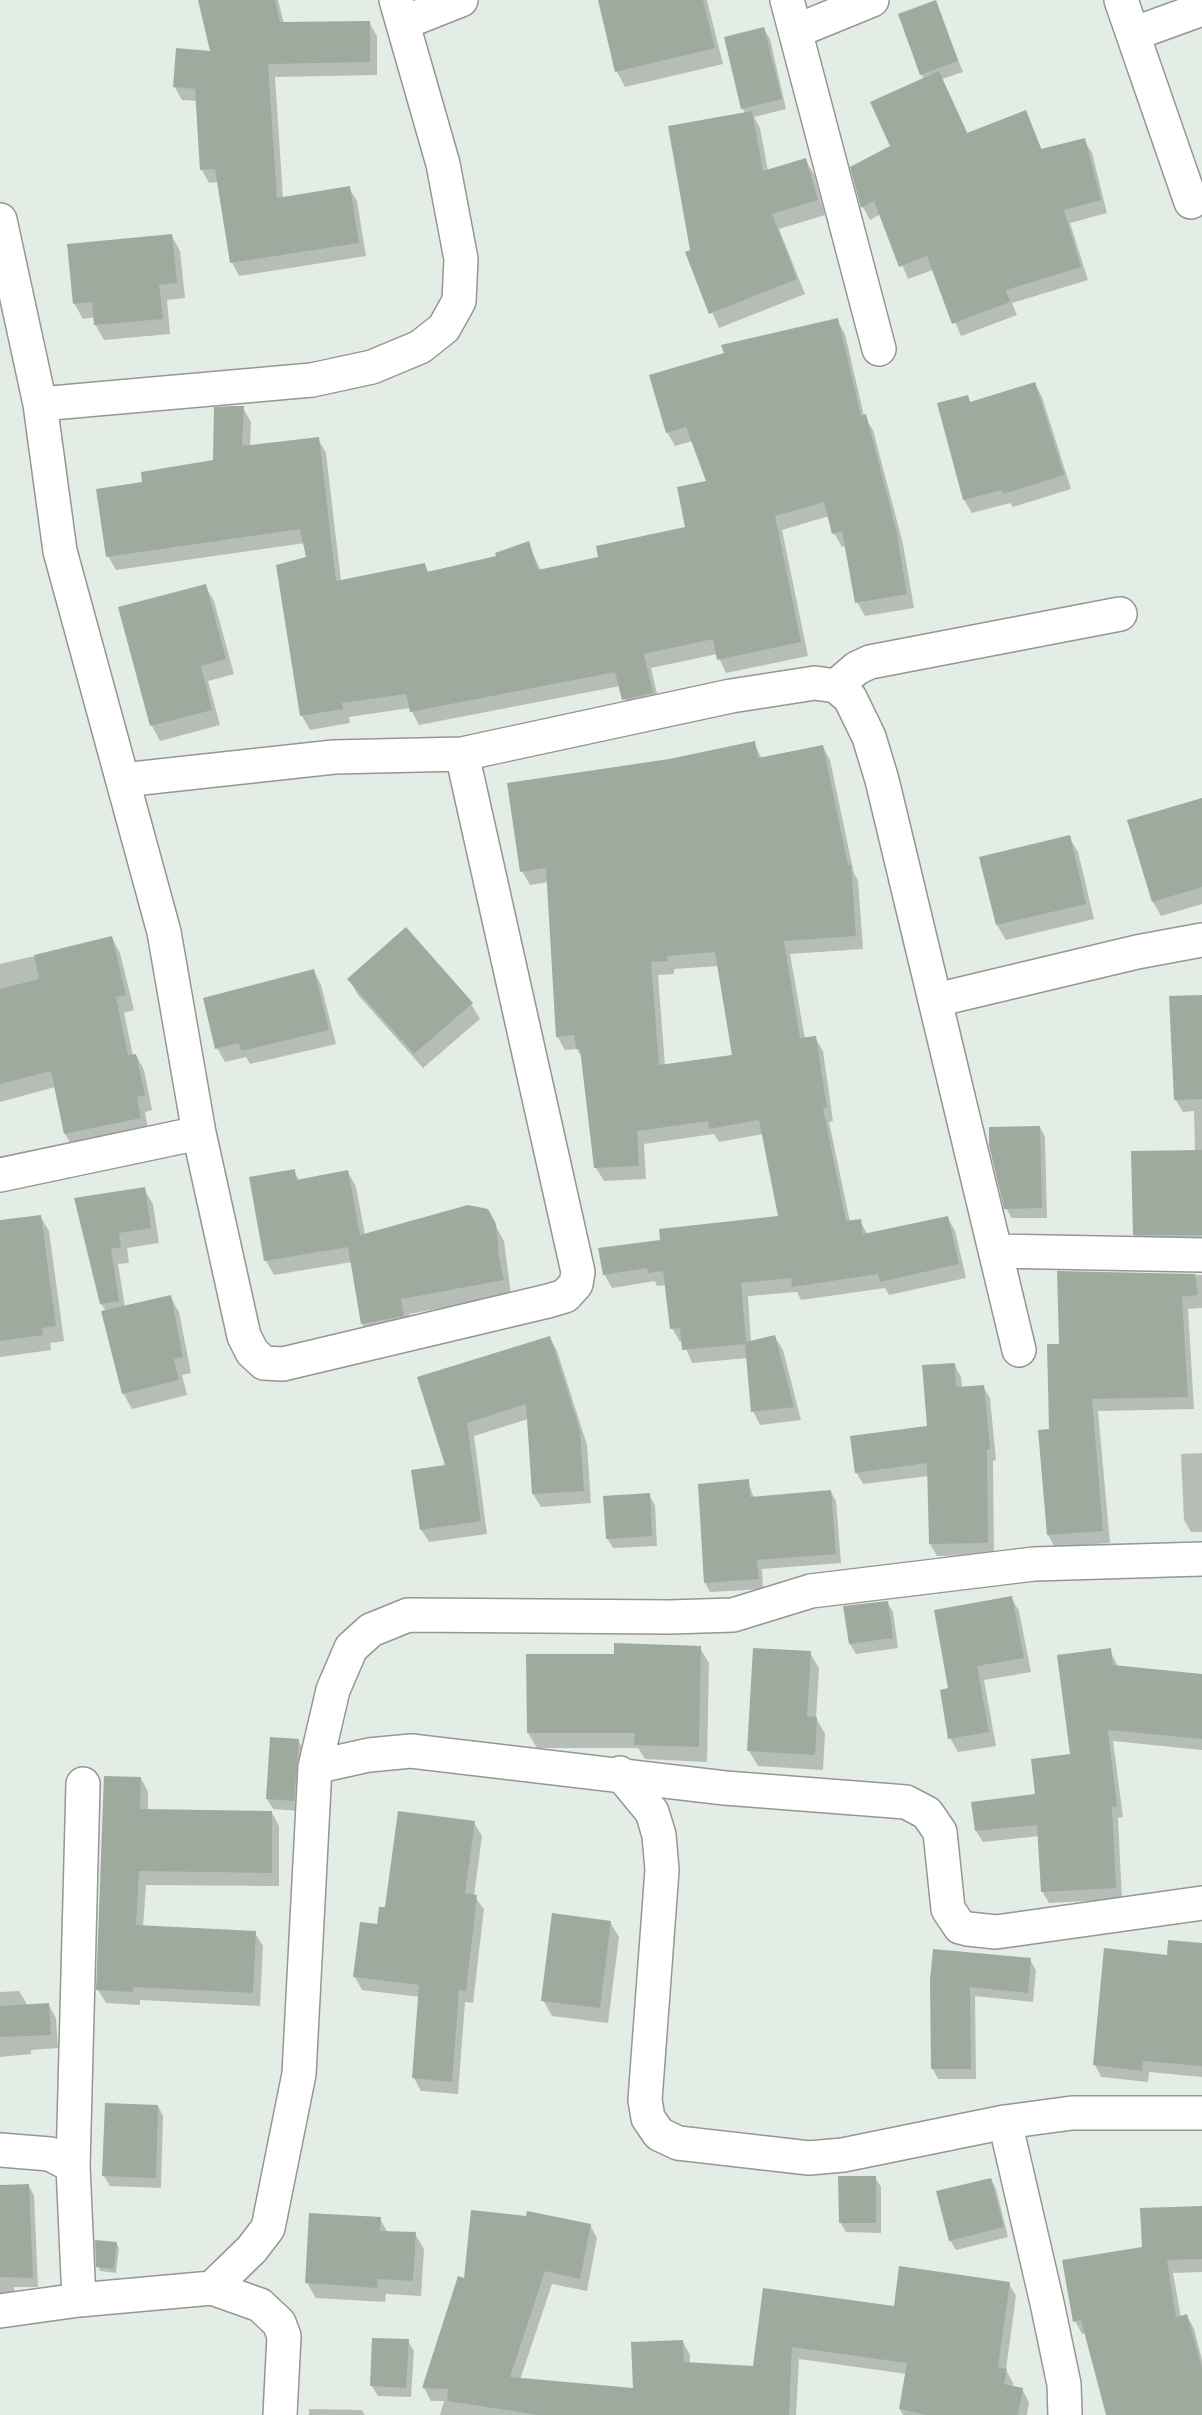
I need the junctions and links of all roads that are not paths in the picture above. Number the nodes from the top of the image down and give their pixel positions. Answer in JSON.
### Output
{"nodes":[{"id":1,"x":461,"y":0,"type":"edge"},
{"id":2,"x":787,"y":0,"type":"edge"},
{"id":3,"x":872,"y":0,"type":"edge"},
{"id":4,"x":1121,"y":0,"type":"edge"},
{"id":5,"x":1202,"y":9,"type":"edge"},
{"id":6,"x":399,"y":12,"type":"edge"},
{"id":7,"x":796,"y":31,"type":"junction"},
{"id":8,"x":1133,"y":34,"type":"junction"},
{"id":9,"x":1191,"y":202,"type":"dead end"},
{"id":10,"x":0,"y":220,"type":"edge"},
{"id":11,"x":879,"y":349,"type":"dead end"},
{"id":12,"x":40,"y":404,"type":"junction"},
{"id":13,"x":1120,"y":614,"type":"dead end"},
{"id":14,"x":836,"y":686,"type":"junction"},
{"id":15,"x":462,"y":754,"type":"junction"},
{"id":16,"x":123,"y":780,"type":"junction"},
{"id":17,"x":1202,"y":940,"type":"edge"},
{"id":18,"x":936,"y":1000,"type":"junction"},
{"id":19,"x":199,"y":1133,"type":"junction"},
{"id":20,"x":0,"y":1175,"type":"edge"},
{"id":21,"x":996,"y":1251,"type":"junction"},
{"id":22,"x":1202,"y":1255,"type":"edge"},
{"id":23,"x":1019,"y":1350,"type":"dead end"},
{"id":24,"x":1202,"y":1559,"type":"edge"},
{"id":25,"x":315,"y":1767,"type":"junction"},
{"id":26,"x":620,"y":1773,"type":"junction"},
{"id":27,"x":83,"y":1784,"type":"dead end"},
{"id":28,"x":1202,"y":1903,"type":"edge"},
{"id":29,"x":1202,"y":2113,"type":"edge"},
{"id":30,"x":1005,"y":2122,"type":"junction"},
{"id":31,"x":0,"y":2150,"type":"edge"},
{"id":32,"x":73,"y":2166,"type":"junction"},
{"id":33,"x":212,"y":2288,"type":"junction"},
{"id":34,"x":79,"y":2300,"type":"junction"},
{"id":35,"x":0,"y":2311,"type":"edge"},
{"id":36,"x":280,"y":2415,"type":"edge"},
{"id":37,"x":1065,"y":2415,"type":"edge"}],
"edges":[{"from":1,"to":6,"type":"street"},
{"from":2,"to":7,"type":"street"},
{"from":3,"to":7,"type":"street"},
{"from":4,"to":8,"type":"street"},
{"from":5,"to":8,"type":"street"},
{"from":6,"to":12,"type":"street"},
{"from":7,"to":11,"type":"street"},
{"from":8,"to":9,"type":"street"},
{"from":10,"to":12,"type":"street"},
{"from":12,"to":16,"type":"street"},
{"from":13,"to":14,"type":"street"},
{"from":14,"to":15,"type":"street"},
{"from":14,"to":18,"type":"street"},
{"from":15,"to":16,"type":"street"},
{"from":15,"to":19,"type":"street"},
{"from":16,"to":19,"type":"street"},
{"from":17,"to":18,"type":"street"},
{"from":18,"to":21,"type":"street"},
{"from":19,"to":20,"type":"street"},
{"from":21,"to":22,"type":"street"},
{"from":21,"to":23,"type":"street"},
{"from":24,"to":25,"type":"street"},
{"from":25,"to":26,"type":"street"},
{"from":25,"to":33,"type":"street"},
{"from":26,"to":28,"type":"street"},
{"from":26,"to":30,"type":"street"},
{"from":27,"to":32,"type":"street"},
{"from":29,"to":30,"type":"street"},
{"from":30,"to":37,"type":"street"},
{"from":31,"to":32,"type":"street"},
{"from":32,"to":34,"type":"street"},
{"from":33,"to":34,"type":"street"},
{"from":33,"to":36,"type":"street"},
{"from":34,"to":35,"type":"street"}]}
